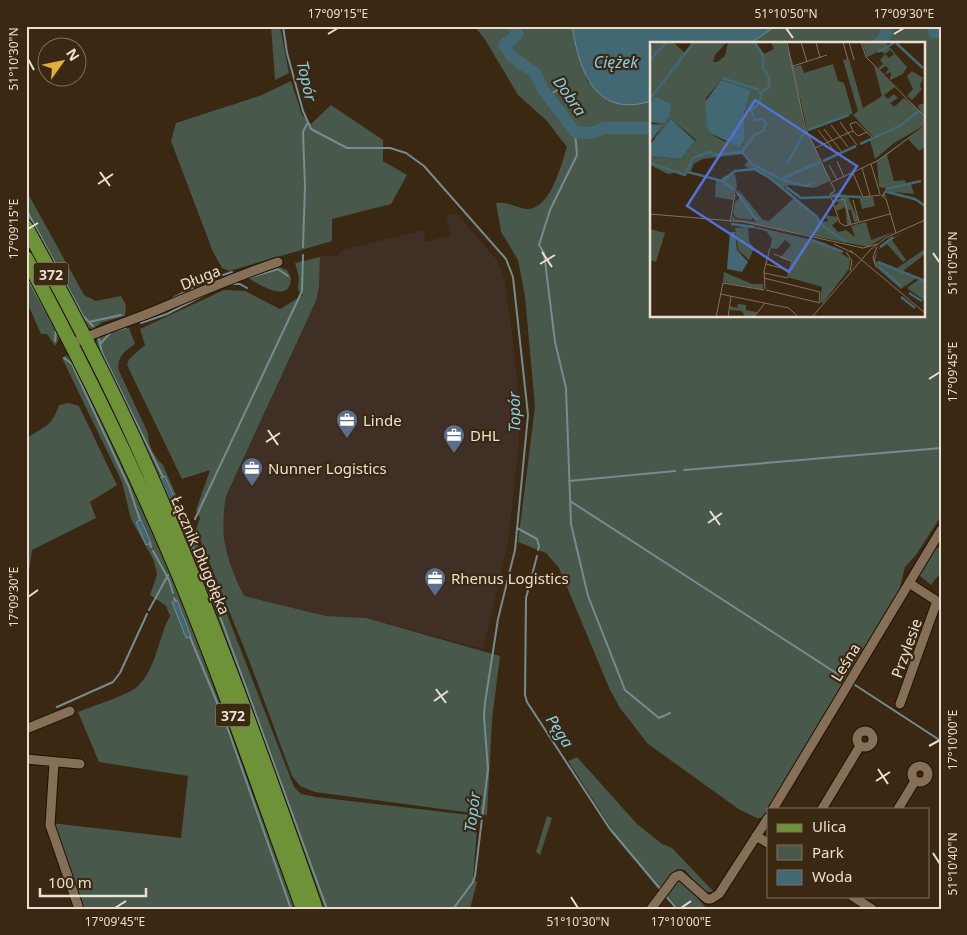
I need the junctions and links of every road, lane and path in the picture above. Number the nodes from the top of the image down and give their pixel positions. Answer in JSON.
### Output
{"nodes":[{"id":1,"x":26,"y":227,"type":"edge"},
{"id":2,"x":26,"y":258,"type":"edge"},
{"id":3,"x":278,"y":262,"type":"dead end"},
{"id":4,"x":84,"y":337,"type":"junction"},
{"id":5,"x":71,"y":344,"type":"junction"},
{"id":6,"x":941,"y":530,"type":"edge"},
{"id":7,"x":909,"y":583,"type":"junction"},
{"id":8,"x":939,"y":602,"type":"edge"},
{"id":9,"x":900,"y":704,"type":"dead end"},
{"id":10,"x":70,"y":711,"type":"dead end"},
{"id":11,"x":26,"y":729,"type":"edge"},
{"id":12,"x":860,"y":746,"type":"dead end"},
{"id":13,"x":26,"y":760,"type":"edge"},
{"id":14,"x":54,"y":763,"type":"junction"},
{"id":15,"x":80,"y":764,"type":"dead end"},
{"id":16,"x":915,"y":781,"type":"dead end"},
{"id":17,"x":775,"y":808,"type":"edge"},
{"id":18,"x":823,"y":808,"type":"edge"},
{"id":19,"x":899,"y":808,"type":"edge"},
{"id":20,"x":767,"y":820,"type":"edge"},
{"id":21,"x":756,"y":836,"type":"junction"},
{"id":22,"x":767,"y":842,"type":"edge"},
{"id":23,"x":855,"y":898,"type":"edge"},
{"id":24,"x":78,"y":906,"type":"dead end"},
{"id":25,"x":303,"y":909,"type":"edge"},
{"id":26,"x":316,"y":909,"type":"edge"},
{"id":27,"x":651,"y":909,"type":"edge"},
{"id":28,"x":872,"y":909,"type":"edge"}],
"edges":[{"from":1,"to":4,"type":"main road","name":"Łącznik Długołęka","number":"372"},
{"from":2,"to":5,"type":"main road","name":"Łącznik Długołęka","number":"372"},
{"from":3,"to":4,"type":"street","name":"Długa"},
{"from":4,"to":5,"type":"street","name":"Długa"},
{"from":4,"to":26,"type":"main road","name":"Łącznik Długołęka","number":"372"},
{"from":5,"to":25,"type":"main road","name":"Łącznik Długołęka","number":"372"},
{"from":6,"to":7,"type":"street","name":"Leśna"},
{"from":7,"to":8,"type":"street","name":"Przylesie"},
{"from":7,"to":17,"type":"street","name":"Leśna"},
{"from":8,"to":9,"type":"street","name":"Przylesie"},
{"from":10,"to":11,"type":"street"},
{"from":12,"to":18,"type":"street"},
{"from":13,"to":14,"type":"street"},
{"from":14,"to":15,"type":"street"},
{"from":14,"to":24,"type":"street"},
{"from":16,"to":19,"type":"street"},
{"from":20,"to":21,"type":"street"},
{"from":21,"to":22,"type":"street"},
{"from":21,"to":27,"type":"street"},
{"from":23,"to":28,"type":"street"}]}
